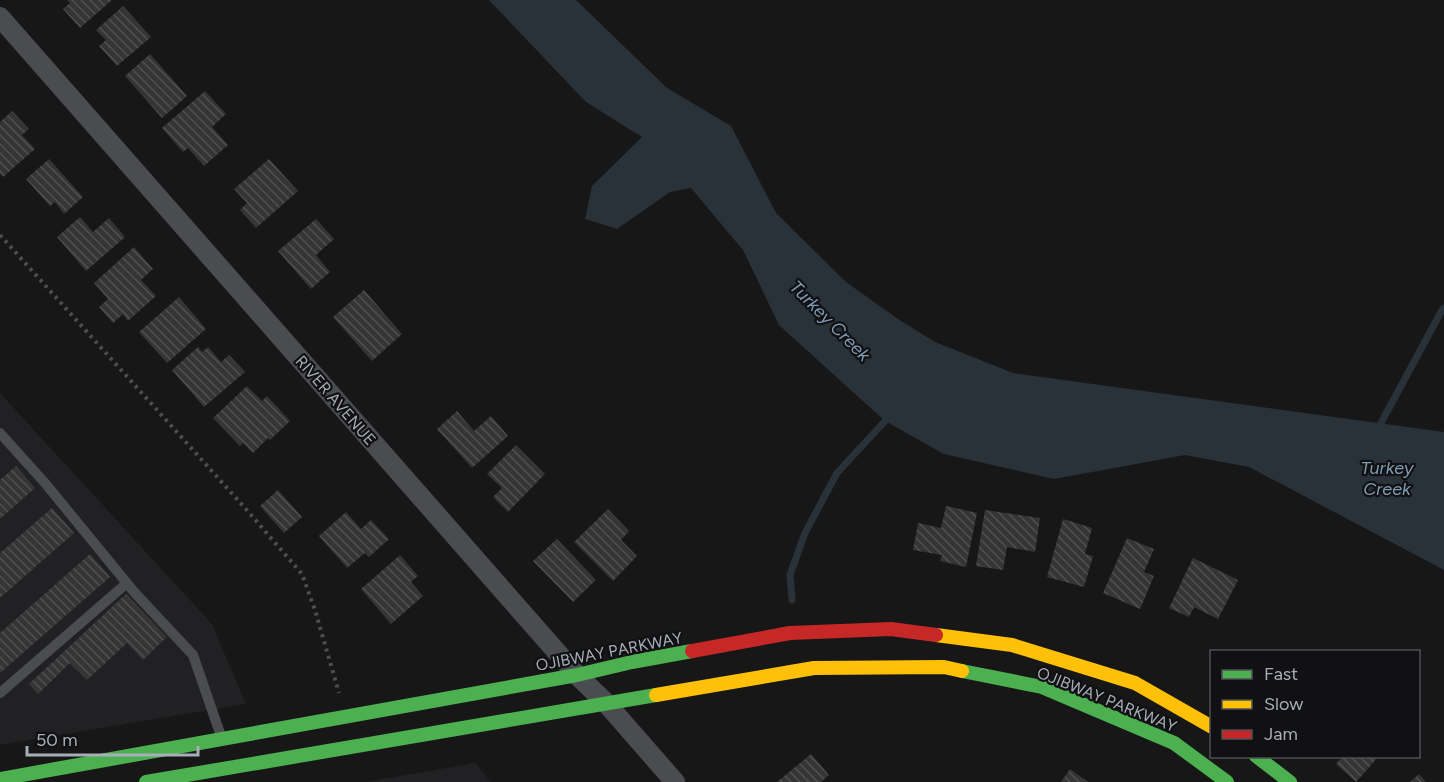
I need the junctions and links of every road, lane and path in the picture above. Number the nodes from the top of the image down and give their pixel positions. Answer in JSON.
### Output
{"nodes":[{"id":1,"x":0,"y":17,"type":"edge"},
{"id":2,"x":0,"y":235,"type":"edge"},
{"id":3,"x":0,"y":433,"type":"edge"},
{"id":4,"x":127,"y":583,"type":"junction"},
{"id":5,"x":577,"y":675,"type":"junction"},
{"id":6,"x":0,"y":693,"type":"edge"},
{"id":7,"x":606,"y":703,"type":"junction"},
{"id":8,"x":346,"y":717,"type":"junction"},
{"id":9,"x":1210,"y":726,"type":"edge"},
{"id":10,"x":222,"y":739,"type":"junction"},
{"id":11,"x":1259,"y":758,"type":"edge"},
{"id":12,"x":0,"y":778,"type":"edge"},
{"id":13,"x":146,"y":782,"type":"edge"},
{"id":14,"x":675,"y":782,"type":"edge"},
{"id":15,"x":1227,"y":782,"type":"edge"},
{"id":16,"x":1290,"y":782,"type":"edge"}],
"edges":[{"from":1,"to":5,"type":"street","name":"RIVER AVENUE"},
{"from":2,"to":8,"type":"path"},
{"from":3,"to":4,"type":"lane"},
{"from":4,"to":6,"type":"lane"},
{"from":4,"to":10,"type":"lane"},
{"from":5,"to":7,"type":"street","name":"RIVER AVENUE"},
{"from":5,"to":8,"type":"main road","name":"OJIBWAY PARKWAY"},
{"from":5,"to":9,"type":"main road","name":"OJIBWAY PARKWAY"},
{"from":7,"to":13,"type":"main road","name":"OJIBWAY PARKWAY"},
{"from":7,"to":14,"type":"street","name":"RIVER AVENUE"},
{"from":7,"to":15,"type":"main road","name":"OJIBWAY PARKWAY"},
{"from":8,"to":10,"type":"main road","name":"OJIBWAY PARKWAY"},
{"from":10,"to":12,"type":"main road","name":"OJIBWAY PARKWAY"},
{"from":11,"to":16,"type":"main road"}]}
